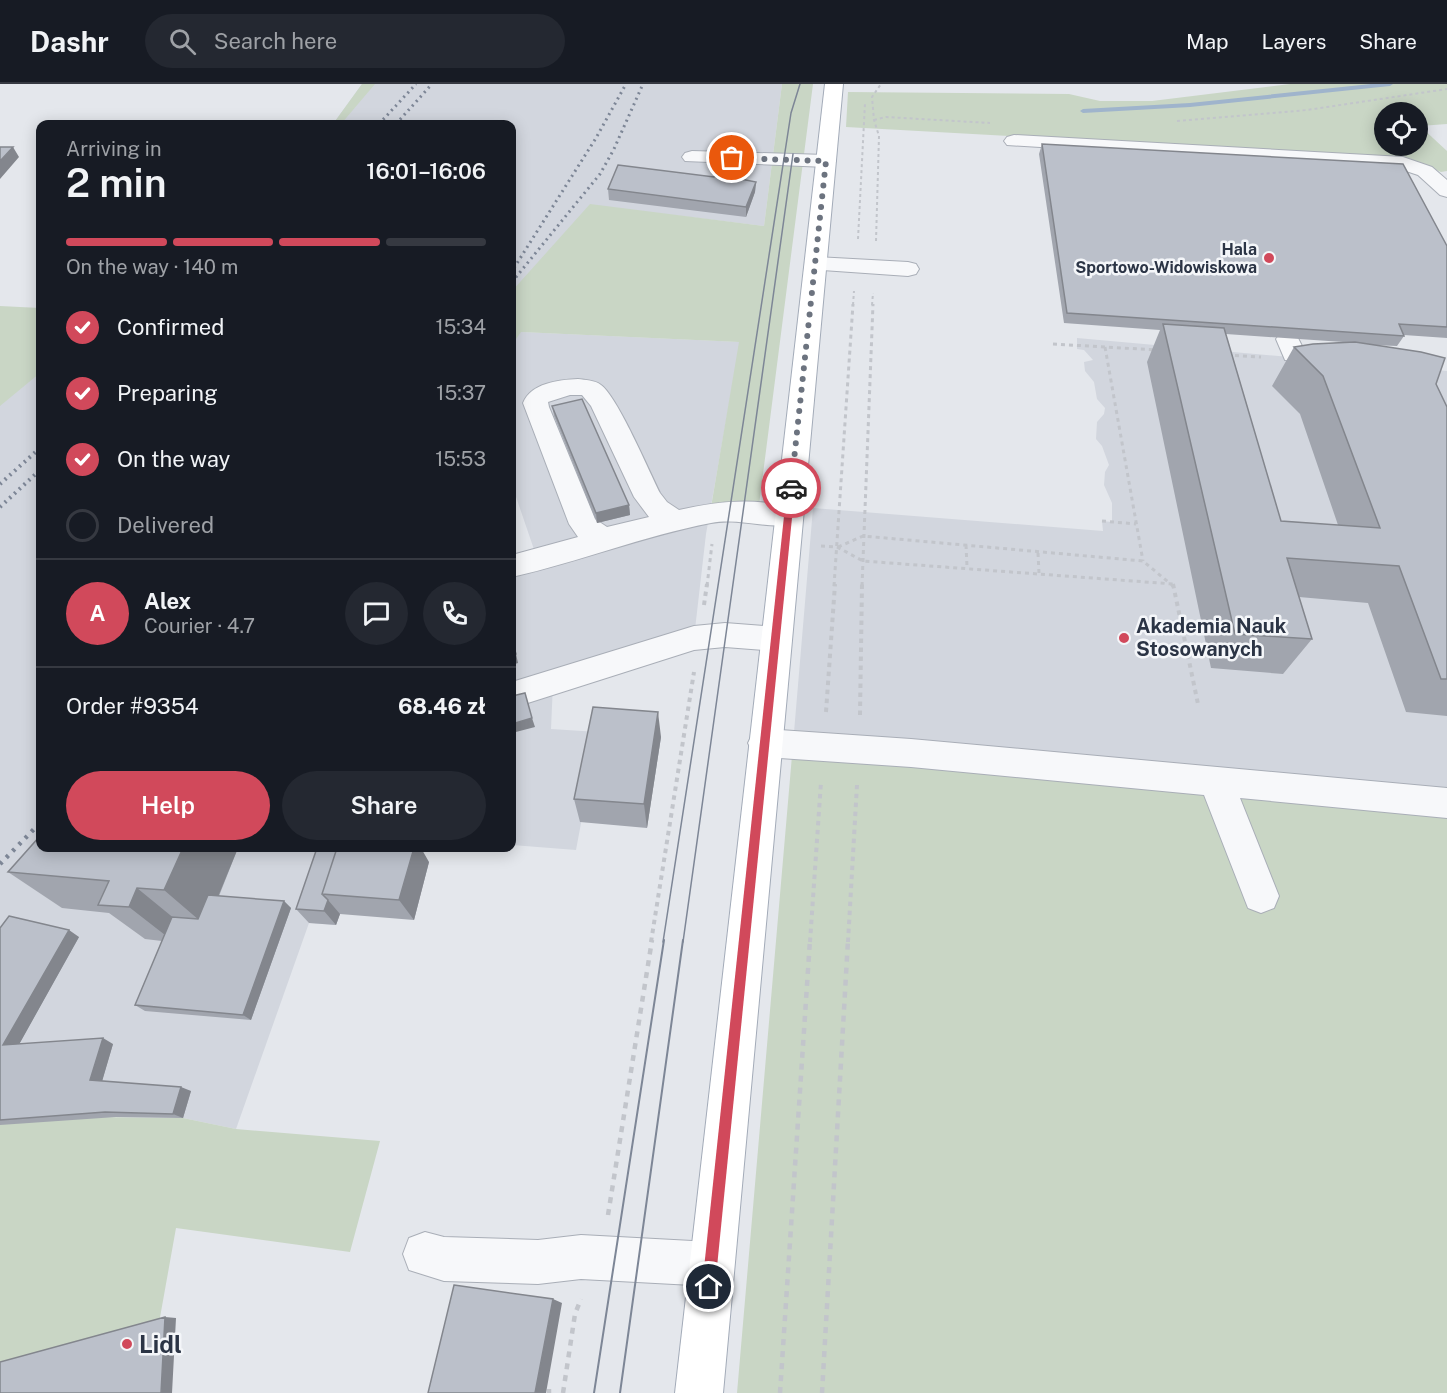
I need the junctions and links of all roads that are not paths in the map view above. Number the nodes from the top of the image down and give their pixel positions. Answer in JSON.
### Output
{"nodes":[{"id":1,"x":834,"y":84,"type":"edge"},
{"id":2,"x":1014,"y":141,"type":"dead end"},
{"id":3,"x":692,"y":157,"type":"dead end"},
{"id":4,"x":826,"y":161,"type":"junction"},
{"id":5,"x":1447,"y":191,"type":"edge"},
{"id":6,"x":816,"y":264,"type":"junction"},
{"id":7,"x":908,"y":269,"type":"dead end"},
{"id":8,"x":1288,"y":339,"type":"edge"},
{"id":9,"x":1351,"y":358,"type":"edge"},
{"id":10,"x":788,"y":516,"type":"junction"},
{"id":11,"x":674,"y":521,"type":"junction"},
{"id":12,"x":618,"y":536,"type":"junction"},
{"id":13,"x":516,"y":565,"type":"edge"},
{"id":14,"x":776,"y":639,"type":"junction"},
{"id":15,"x":516,"y":694,"type":"edge"},
{"id":16,"x":765,"y":743,"type":"junction"},
{"id":17,"x":1216,"y":782,"type":"junction"},
{"id":18,"x":1447,"y":803,"type":"edge"},
{"id":19,"x":1261,"y":896,"type":"dead end"},
{"id":20,"x":425,"y":1254,"type":"dead end"},
{"id":21,"x":711,"y":1264,"type":"junction"},
{"id":22,"x":699,"y":1393,"type":"edge"}],
"edges":[{"from":1,"to":4,"type":"main road"},
{"from":2,"to":5,"type":"lane"},
{"from":3,"to":4,"type":"lane"},
{"from":4,"to":6,"type":"main road"},
{"from":6,"to":7,"type":"lane"},
{"from":6,"to":10,"type":"main road"},
{"from":8,"to":9,"type":"lane"},
{"from":10,"to":11,"type":"lane"},
{"from":10,"to":14,"type":"main road"},
{"from":11,"to":12,"type":"lane"},
{"from":11,"to":12,"type":"lane"},
{"from":12,"to":13,"type":"lane"},
{"from":14,"to":15,"type":"lane"},
{"from":14,"to":16,"type":"main road"},
{"from":16,"to":17,"type":"lane"},
{"from":16,"to":21,"type":"main road"},
{"from":17,"to":18,"type":"lane"},
{"from":17,"to":19,"type":"lane"},
{"from":20,"to":21,"type":"lane"},
{"from":21,"to":22,"type":"main road"}]}
